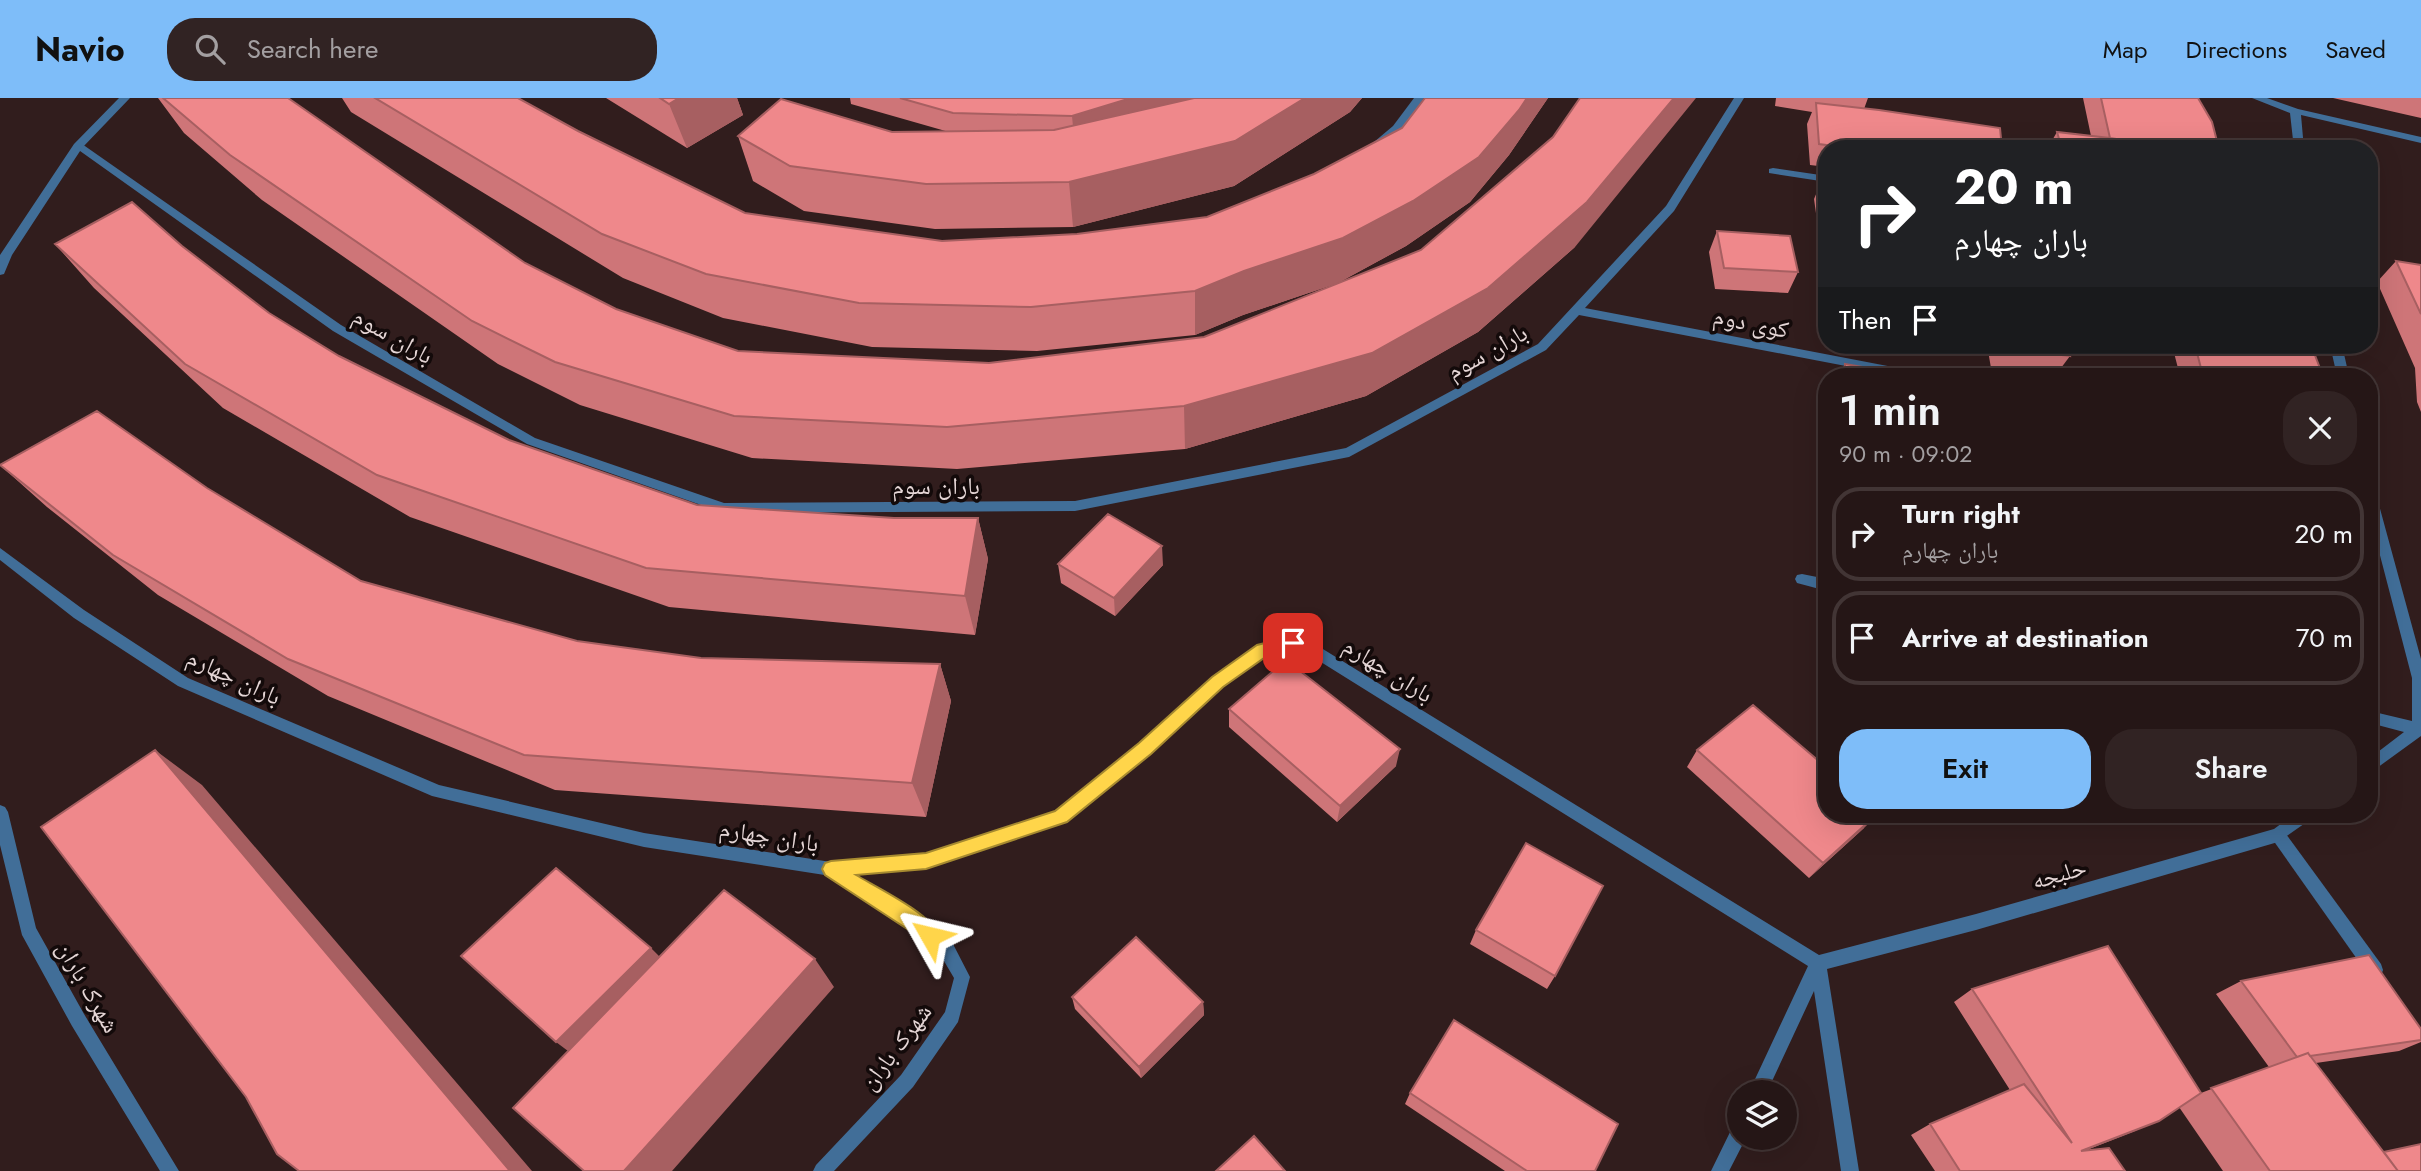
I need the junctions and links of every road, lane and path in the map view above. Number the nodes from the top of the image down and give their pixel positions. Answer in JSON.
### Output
{"nodes":[{"id":1,"x":125,"y":98,"type":"edge"},
{"id":2,"x":1419,"y":98,"type":"edge"},
{"id":3,"x":1738,"y":98,"type":"edge"},
{"id":4,"x":2257,"y":98,"type":"edge"},
{"id":5,"x":2295,"y":111,"type":"junction"},
{"id":6,"x":2298,"y":140,"type":"edge"},
{"id":7,"x":2421,"y":140,"type":"edge"},
{"id":8,"x":78,"y":146,"type":"junction"},
{"id":9,"x":1367,"y":152,"type":"edge"},
{"id":10,"x":1773,"y":171,"type":"dead end"},
{"id":11,"x":1818,"y":178,"type":"edge"},
{"id":12,"x":0,"y":271,"type":"edge"},
{"id":13,"x":1576,"y":310,"type":"junction"},
{"id":14,"x":1877,"y":368,"type":"edge"},
{"id":15,"x":2378,"y":524,"type":"edge"},
{"id":16,"x":0,"y":553,"type":"edge"},
{"id":17,"x":1802,"y":579,"type":"dead end"},
{"id":18,"x":1818,"y":583,"type":"edge"},
{"id":19,"x":2378,"y":719,"type":"edge"},
{"id":20,"x":2419,"y":729,"type":"junction"},
{"id":21,"x":2378,"y":760,"type":"edge"},
{"id":22,"x":0,"y":812,"type":"edge"},
{"id":23,"x":2294,"y":823,"type":"edge"},
{"id":24,"x":2278,"y":835,"type":"junction"},
{"id":25,"x":831,"y":869,"type":"junction"},
{"id":26,"x":1818,"y":963,"type":"junction"},
{"id":27,"x":2381,"y":978,"type":"edge"},
{"id":28,"x":1764,"y":1080,"type":"edge"},
{"id":29,"x":1730,"y":1150,"type":"edge"},
{"id":30,"x":170,"y":1171,"type":"edge"},
{"id":31,"x":822,"y":1171,"type":"edge"},
{"id":32,"x":1720,"y":1171,"type":"edge"},
{"id":33,"x":1850,"y":1171,"type":"edge"}],
"edges":[{"from":1,"to":8,"type":"street"},
{"from":2,"to":9,"type":"street"},
{"from":3,"to":13,"type":"street","name":"باران سوم"},
{"from":4,"to":5,"type":"street"},
{"from":5,"to":6,"type":"street"},
{"from":5,"to":7,"type":"street"},
{"from":8,"to":12,"type":"street"},
{"from":8,"to":13,"type":"street","name":"باران سوم"},
{"from":10,"to":11,"type":"street"},
{"from":13,"to":14,"type":"street","name":"کوی دوم"},
{"from":15,"to":20,"type":"street"},
{"from":16,"to":25,"type":"street","name":"باران چهارم"},
{"from":17,"to":18,"type":"street"},
{"from":19,"to":20,"type":"street"},
{"from":20,"to":21,"type":"street"},
{"from":22,"to":30,"type":"street","name":"شهرک باران"},
{"from":23,"to":24,"type":"street","name":"حلبجه"},
{"from":24,"to":26,"type":"street","name":"حلبجه"},
{"from":24,"to":27,"type":"street"},
{"from":25,"to":26,"type":"street","name":"باران چهارم"},
{"from":25,"to":31,"type":"street","name":"شهرک باران"},
{"from":26,"to":28,"type":"street"},
{"from":26,"to":33,"type":"street"},
{"from":29,"to":32,"type":"street"}]}
